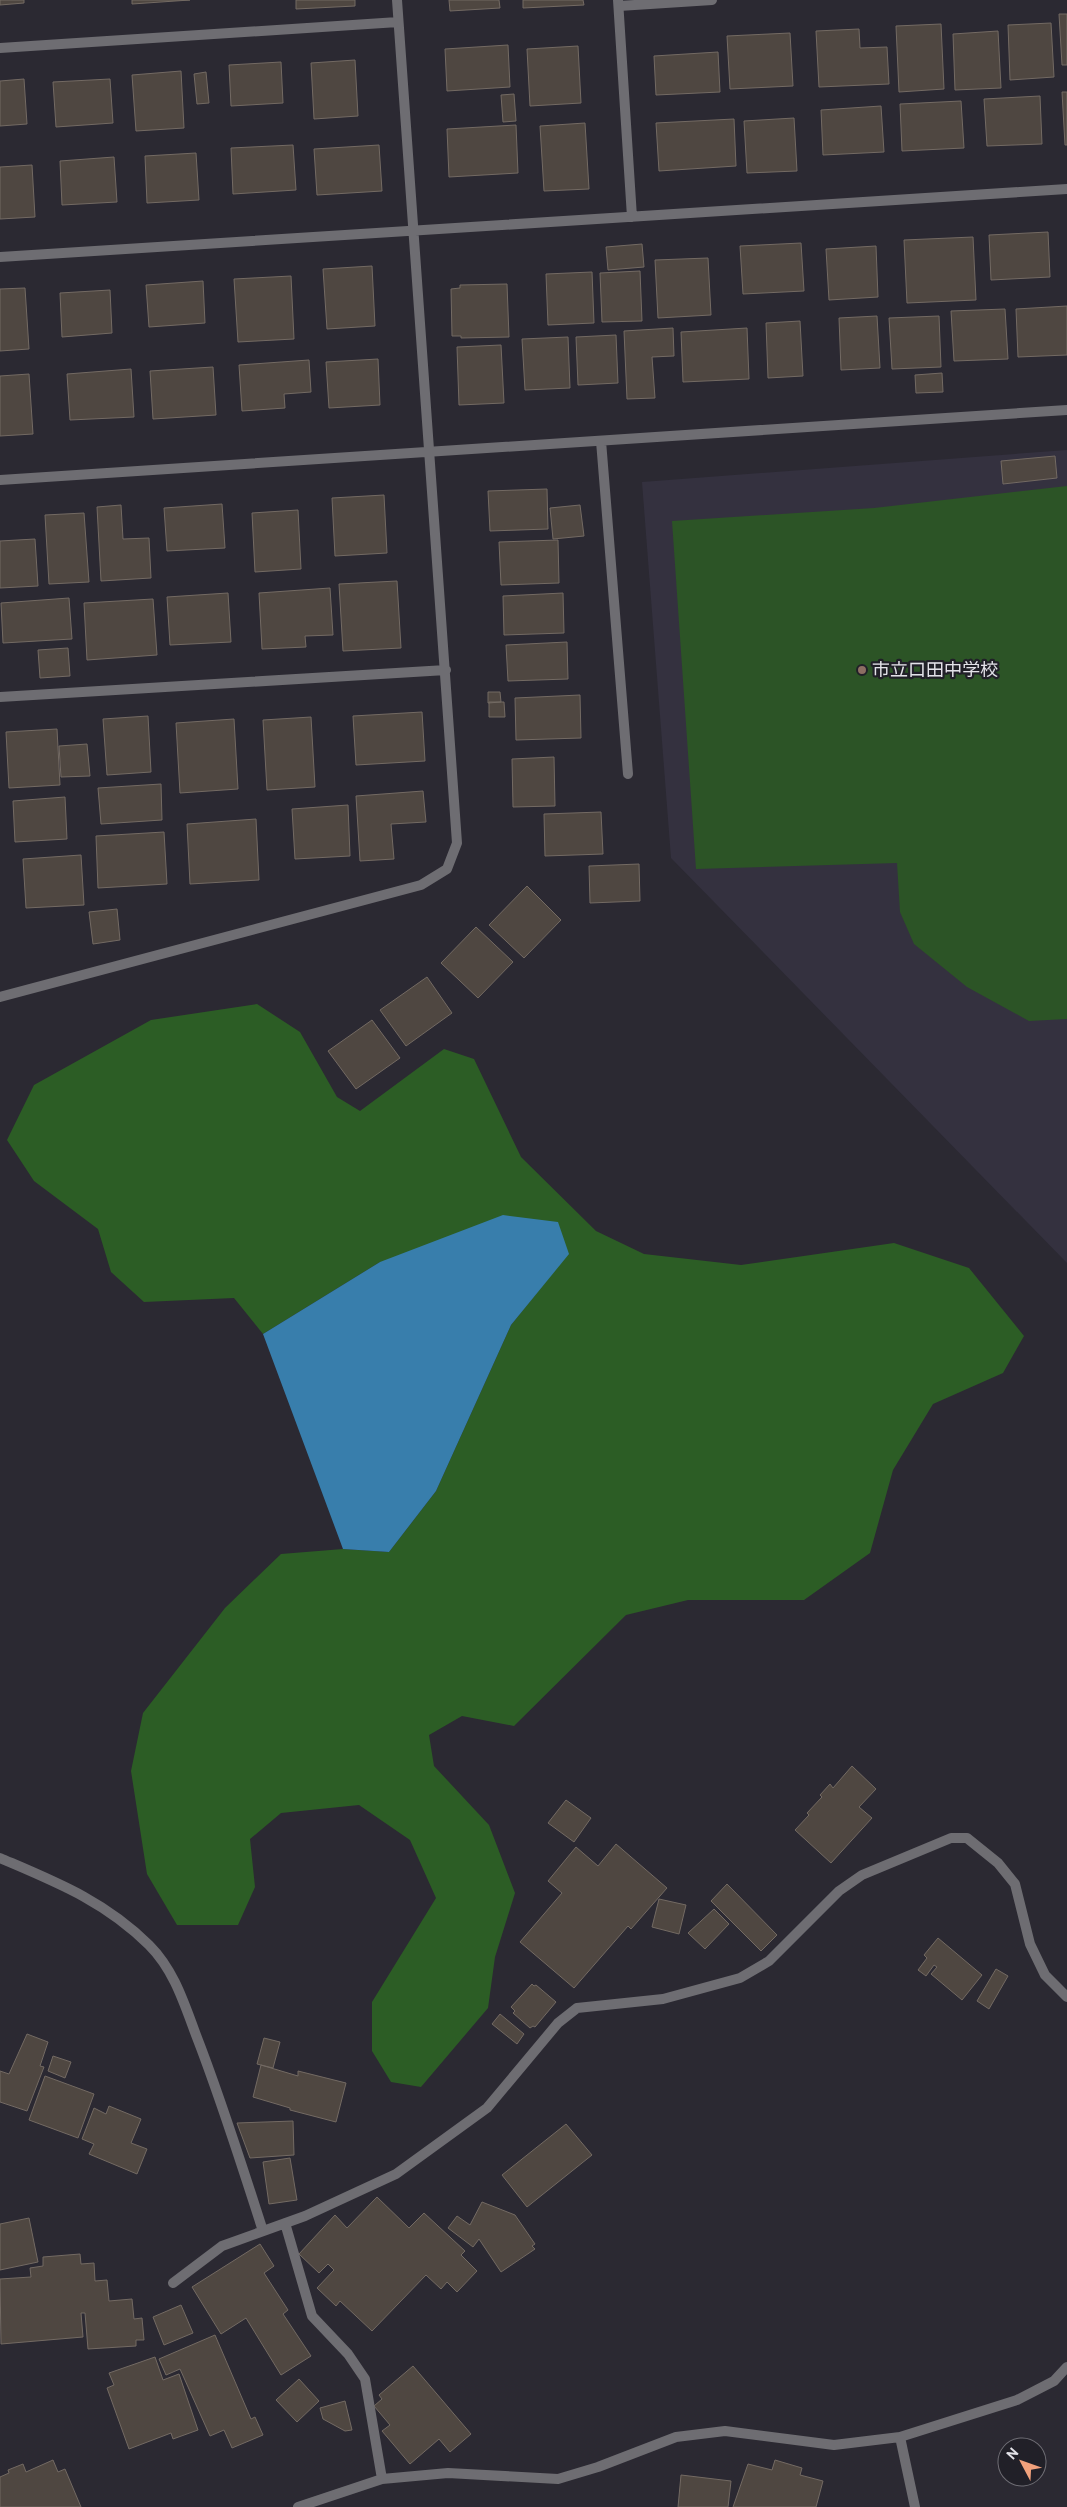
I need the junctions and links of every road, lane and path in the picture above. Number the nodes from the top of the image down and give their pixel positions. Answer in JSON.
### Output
{"nodes":[{"id":1,"x":397,"y":0,"type":"edge"},
{"id":2,"x":712,"y":0,"type":"edge"},
{"id":3,"x":618,"y":3,"type":"edge"},
{"id":4,"x":398,"y":22,"type":"junction"},
{"id":5,"x":0,"y":48,"type":"edge"},
{"id":6,"x":1067,"y":189,"type":"edge"},
{"id":7,"x":632,"y":217,"type":"junction"},
{"id":8,"x":414,"y":231,"type":"junction"},
{"id":9,"x":0,"y":257,"type":"edge"},
{"id":10,"x":1067,"y":410,"type":"edge"},
{"id":11,"x":601,"y":441,"type":"junction"},
{"id":12,"x":430,"y":452,"type":"junction"},
{"id":13,"x":0,"y":480,"type":"edge"},
{"id":14,"x":446,"y":670,"type":"junction"},
{"id":15,"x":0,"y":698,"type":"edge"},
{"id":16,"x":628,"y":774,"type":"dead end"},
{"id":17,"x":0,"y":997,"type":"edge"},
{"id":18,"x":0,"y":1858,"type":"edge"},
{"id":19,"x":1067,"y":1997,"type":"edge"},
{"id":20,"x":285,"y":2223,"type":"junction"},
{"id":21,"x":263,"y":2232,"type":"junction"},
{"id":22,"x":173,"y":2283,"type":"dead end"},
{"id":23,"x":1067,"y":2367,"type":"edge"},
{"id":24,"x":900,"y":2437,"type":"junction"},
{"id":25,"x":382,"y":2479,"type":"junction"},
{"id":26,"x":298,"y":2507,"type":"edge"},
{"id":27,"x":915,"y":2507,"type":"edge"}],
"edges":[{"from":1,"to":4,"type":"street"},
{"from":2,"to":3,"type":"street"},
{"from":3,"to":7,"type":"street"},
{"from":4,"to":5,"type":"street"},
{"from":4,"to":8,"type":"street"},
{"from":6,"to":7,"type":"street"},
{"from":7,"to":8,"type":"street"},
{"from":8,"to":9,"type":"street"},
{"from":8,"to":12,"type":"street"},
{"from":10,"to":11,"type":"street"},
{"from":11,"to":12,"type":"street"},
{"from":11,"to":16,"type":"street"},
{"from":12,"to":13,"type":"street"},
{"from":12,"to":14,"type":"street"},
{"from":14,"to":15,"type":"street"},
{"from":14,"to":17,"type":"street"},
{"from":18,"to":21,"type":"street"},
{"from":19,"to":20,"type":"street"},
{"from":20,"to":21,"type":"street"},
{"from":20,"to":25,"type":"street"},
{"from":21,"to":22,"type":"street"},
{"from":23,"to":24,"type":"street"},
{"from":24,"to":25,"type":"street"},
{"from":24,"to":27,"type":"street"},
{"from":25,"to":26,"type":"street"}]}
